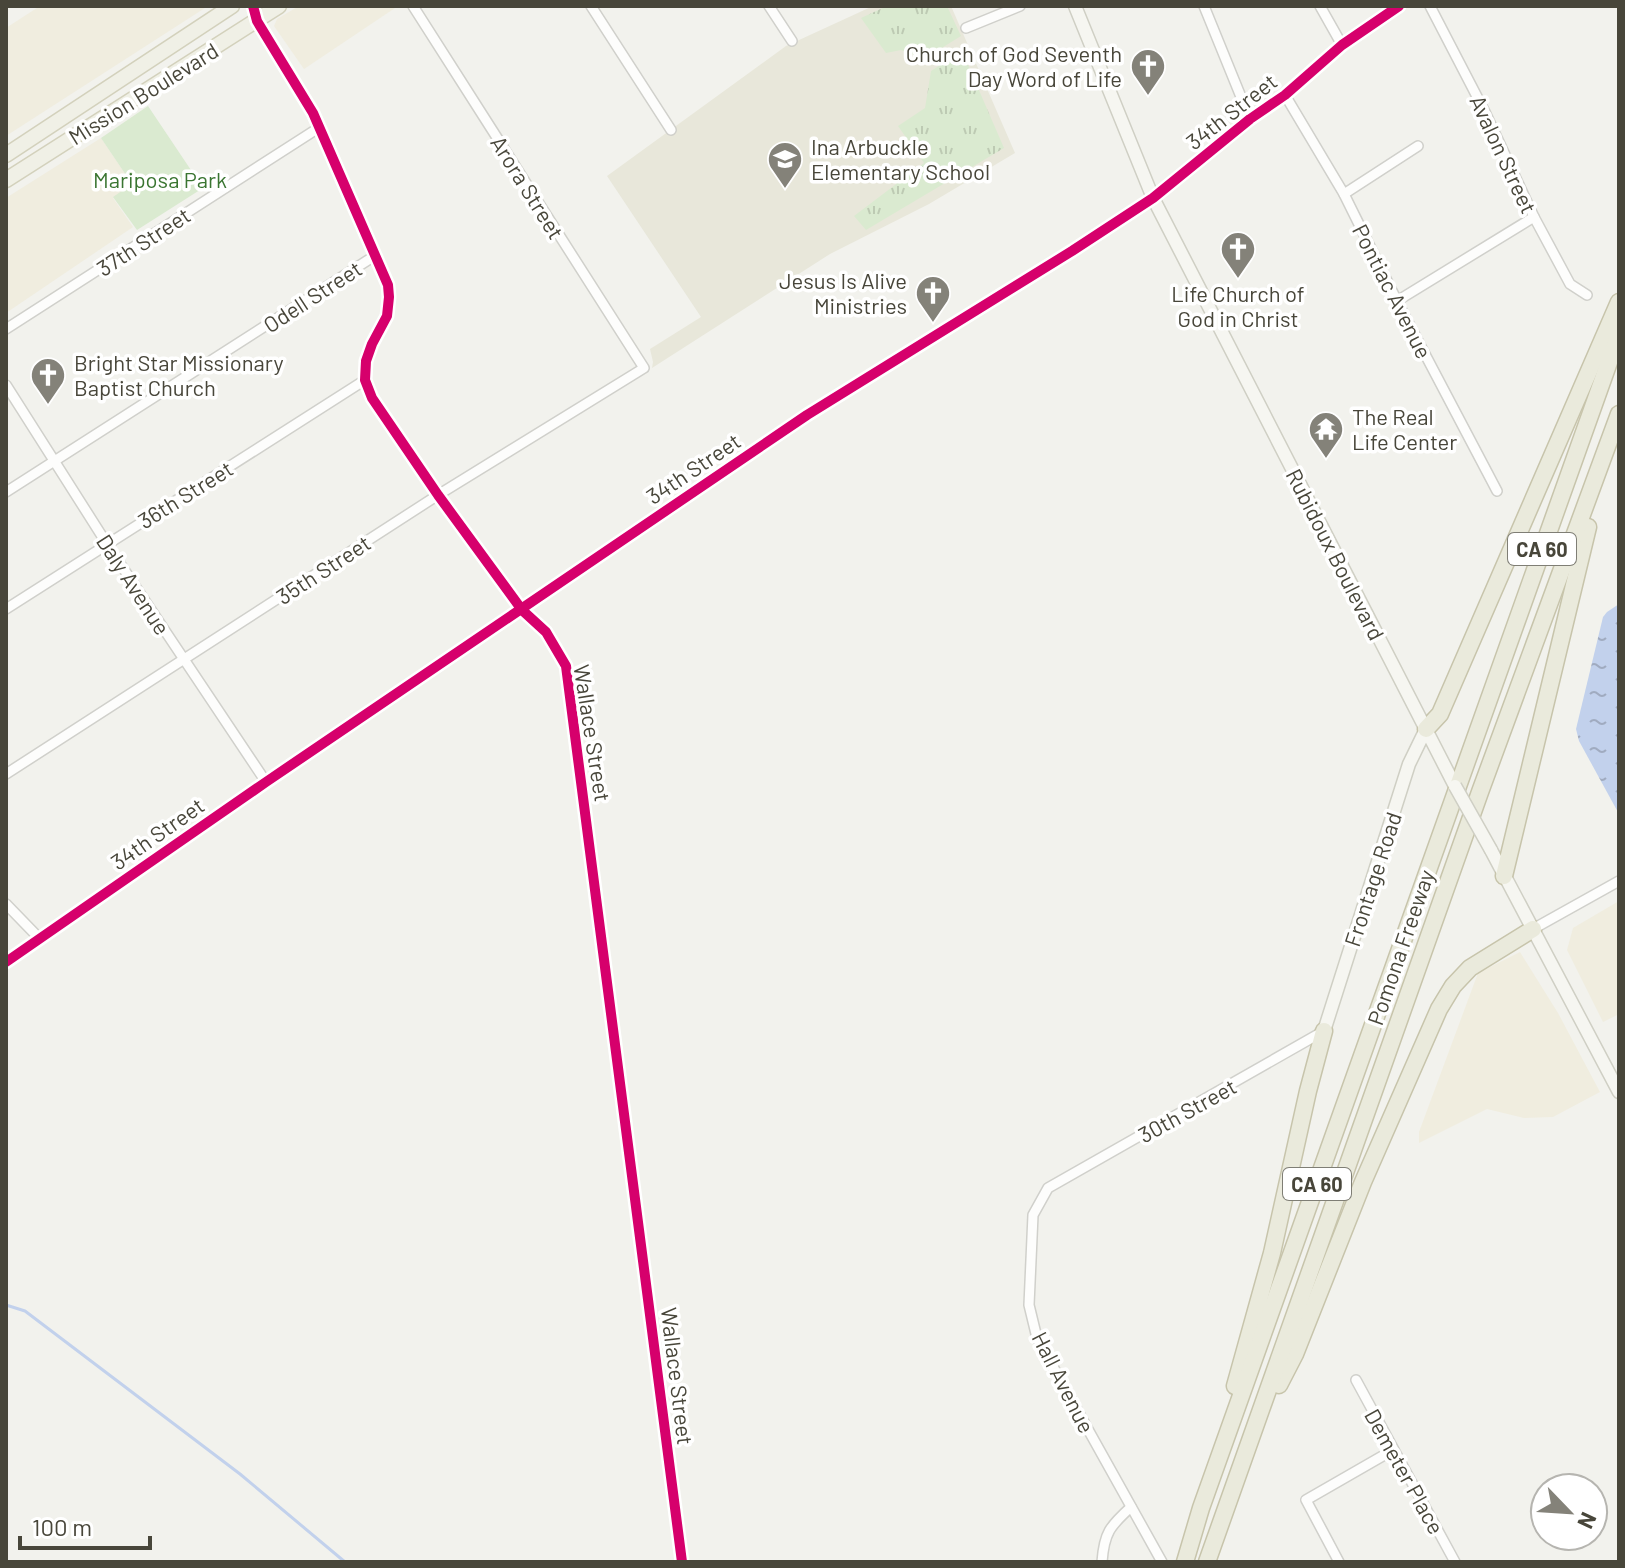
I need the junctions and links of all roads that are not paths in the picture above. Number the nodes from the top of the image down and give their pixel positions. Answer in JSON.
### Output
{"nodes":[{"id":1,"x":232,"y":6,"type":"edge"},
{"id":2,"x":279,"y":6,"type":"edge"},
{"id":3,"x":413,"y":6,"type":"edge"},
{"id":4,"x":591,"y":6,"type":"edge"},
{"id":5,"x":769,"y":6,"type":"edge"},
{"id":6,"x":1020,"y":6,"type":"edge"},
{"id":7,"x":1075,"y":6,"type":"edge"},
{"id":8,"x":1204,"y":6,"type":"edge"},
{"id":9,"x":1320,"y":6,"type":"edge"},
{"id":10,"x":1399,"y":6,"type":"edge"},
{"id":11,"x":1430,"y":6,"type":"edge"},
{"id":12,"x":255,"y":14,"type":"edge"},
{"id":13,"x":966,"y":28,"type":"dead end"},
{"id":14,"x":792,"y":41,"type":"dead end"},
{"id":15,"x":1342,"y":45,"type":"junction"},
{"id":16,"x":1285,"y":95,"type":"junction"},
{"id":17,"x":1250,"y":119,"type":"junction"},
{"id":18,"x":320,"y":127,"type":"junction"},
{"id":19,"x":671,"y":130,"type":"dead end"},
{"id":20,"x":1418,"y":146,"type":"dead end"},
{"id":21,"x":6,"y":155,"type":"edge"},
{"id":22,"x":6,"y":180,"type":"edge"},
{"id":23,"x":1344,"y":194,"type":"junction"},
{"id":24,"x":1153,"y":198,"type":"junction"},
{"id":25,"x":1534,"y":217,"type":"junction"},
{"id":26,"x":376,"y":255,"type":"junction"},
{"id":27,"x":1587,"y":295,"type":"dead end"},
{"id":28,"x":1397,"y":301,"type":"junction"},
{"id":29,"x":1619,"y":302,"type":"edge"},
{"id":30,"x":6,"y":329,"type":"edge"},
{"id":31,"x":1619,"y":334,"type":"edge"},
{"id":32,"x":644,"y":368,"type":"joint"},
{"id":33,"x":365,"y":380,"type":"junction"},
{"id":34,"x":6,"y":385,"type":"edge"},
{"id":35,"x":1619,"y":415,"type":"edge"},
{"id":36,"x":56,"y":461,"type":"junction"},
{"id":37,"x":1497,"y":491,"type":"dead end"},
{"id":38,"x":6,"y":492,"type":"edge"},
{"id":39,"x":438,"y":495,"type":"junction"},
{"id":40,"x":107,"y":544,"type":"junction"},
{"id":41,"x":6,"y":609,"type":"edge"},
{"id":42,"x":522,"y":610,"type":"junction"},
{"id":43,"x":183,"y":659,"type":"junction"},
{"id":44,"x":1426,"y":729,"type":"junction"},
{"id":45,"x":6,"y":774,"type":"edge"},
{"id":46,"x":266,"y":782,"type":"junction"},
{"id":47,"x":1504,"y":876,"type":"junction"},
{"id":48,"x":1619,"y":881,"type":"edge"},
{"id":49,"x":6,"y":904,"type":"edge"},
{"id":50,"x":1533,"y":929,"type":"junction"},
{"id":51,"x":39,"y":938,"type":"junction"},
{"id":52,"x":6,"y":962,"type":"edge"},
{"id":53,"x":1324,"y":1031,"type":"junction"},
{"id":54,"x":1619,"y":1092,"type":"edge"},
{"id":55,"x":1048,"y":1188,"type":"joint"},
{"id":56,"x":1356,"y":1380,"type":"dead end"},
{"id":57,"x":1255,"y":1429,"type":"junction"},
{"id":58,"x":1393,"y":1450,"type":"junction"},
{"id":59,"x":1131,"y":1507,"type":"junction"},
{"id":60,"x":1201,"y":1508,"type":"junction"},
{"id":61,"x":682,"y":1562,"type":"edge"},
{"id":62,"x":1102,"y":1562,"type":"edge"},
{"id":63,"x":1162,"y":1562,"type":"edge"},
{"id":64,"x":1185,"y":1562,"type":"edge"},
{"id":65,"x":1207,"y":1562,"type":"edge"},
{"id":66,"x":1339,"y":1562,"type":"edge"},
{"id":67,"x":1455,"y":1562,"type":"edge"}],
"edges":[{"from":1,"to":21,"type":"main road","name":"Mission Boulevard"},
{"from":2,"to":12,"type":"main road","name":"Mission Boulevard"},
{"from":3,"to":32,"type":"street","name":"Arora Street"},
{"from":4,"to":19,"type":"street"},
{"from":5,"to":14,"type":"street"},
{"from":6,"to":13,"type":"street"},
{"from":7,"to":24,"type":"main road","name":"Rubidoux Boulevard"},
{"from":8,"to":17,"type":"street"},
{"from":9,"to":15,"type":"street"},
{"from":10,"to":15,"type":"street","name":"34th Street"},
{"from":11,"to":25,"type":"street","name":"Avalon Street"},
{"from":12,"to":18,"type":"street"},
{"from":12,"to":22,"type":"main road","name":"Mission Boulevard"},
{"from":15,"to":16,"type":"street","name":"34th Street"},
{"from":16,"to":17,"type":"street","name":"34th Street"},
{"from":16,"to":23,"type":"street","name":"Pontiac Avenue"},
{"from":17,"to":24,"type":"street","name":"34th Street"},
{"from":18,"to":26,"type":"street"},
{"from":18,"to":30,"type":"street","name":"37th Street"},
{"from":20,"to":23,"type":"street"},
{"from":23,"to":28,"type":"street","name":"Pontiac Avenue"},
{"from":24,"to":42,"type":"street","name":"34th Street"},
{"from":24,"to":44,"type":"main road","name":"Rubidoux Boulevard"},
{"from":25,"to":27,"type":"street","name":"Avalon Street"},
{"from":25,"to":28,"type":"street"},
{"from":26,"to":33,"type":"street"},
{"from":26,"to":36,"type":"street","name":"Odell Street"},
{"from":28,"to":37,"type":"street","name":"Pontiac Avenue"},
{"from":29,"to":44,"type":"highway"},
{"from":31,"to":60,"type":"highway","name":"Pomona Freeway","number":"CA 60"},
{"from":32,"to":39,"type":"street","name":"35th Street"},
{"from":33,"to":39,"type":"street","name":"Wallace Street"},
{"from":33,"to":40,"type":"street","name":"36th Street"},
{"from":34,"to":36,"type":"street","name":"Daly Avenue"},
{"from":35,"to":47,"type":"highway"},
{"from":35,"to":57,"type":"highway","name":"Pomona Freeway","number":"CA 60"},
{"from":36,"to":38,"type":"street","name":"Odell Street"},
{"from":36,"to":40,"type":"street","name":"Daly Avenue"},
{"from":39,"to":42,"type":"street","name":"Wallace Street"},
{"from":39,"to":43,"type":"street","name":"35th Street"},
{"from":40,"to":41,"type":"street","name":"36th Street"},
{"from":40,"to":43,"type":"street","name":"Daly Avenue"},
{"from":42,"to":46,"type":"street","name":"34th Street"},
{"from":42,"to":61,"type":"street","name":"Wallace Street"},
{"from":43,"to":45,"type":"street","name":"35th Street"},
{"from":43,"to":46,"type":"street","name":"Daly Avenue"},
{"from":44,"to":47,"type":"main road","name":"Rubidoux Boulevard","bridge":true},
{"from":44,"to":53,"type":"main road","name":"Frontage Road"},
{"from":46,"to":51,"type":"street","name":"34th Street"},
{"from":47,"to":50,"type":"main road","name":"Rubidoux Boulevard"},
{"from":48,"to":50,"type":"street"},
{"from":49,"to":51,"type":"street"},
{"from":50,"to":54,"type":"main road","name":"Rubidoux Boulevard"},
{"from":50,"to":57,"type":"highway"},
{"from":51,"to":52,"type":"street","name":"34th Street"},
{"from":53,"to":55,"type":"street","name":"30th Street"},
{"from":53,"to":60,"type":"highway"},
{"from":55,"to":59,"type":"street","name":"Hall Avenue"},
{"from":56,"to":58,"type":"street","name":"Demeter Place"},
{"from":57,"to":65,"type":"highway","name":"Pomona Freeway","number":"CA 60"},
{"from":58,"to":66,"type":"street"},
{"from":58,"to":67,"type":"street","name":"Demeter Place"},
{"from":59,"to":62,"type":"street"},
{"from":59,"to":63,"type":"street","name":"Hall Avenue"},
{"from":60,"to":64,"type":"highway","name":"Pomona Freeway","number":"CA 60"}]}
